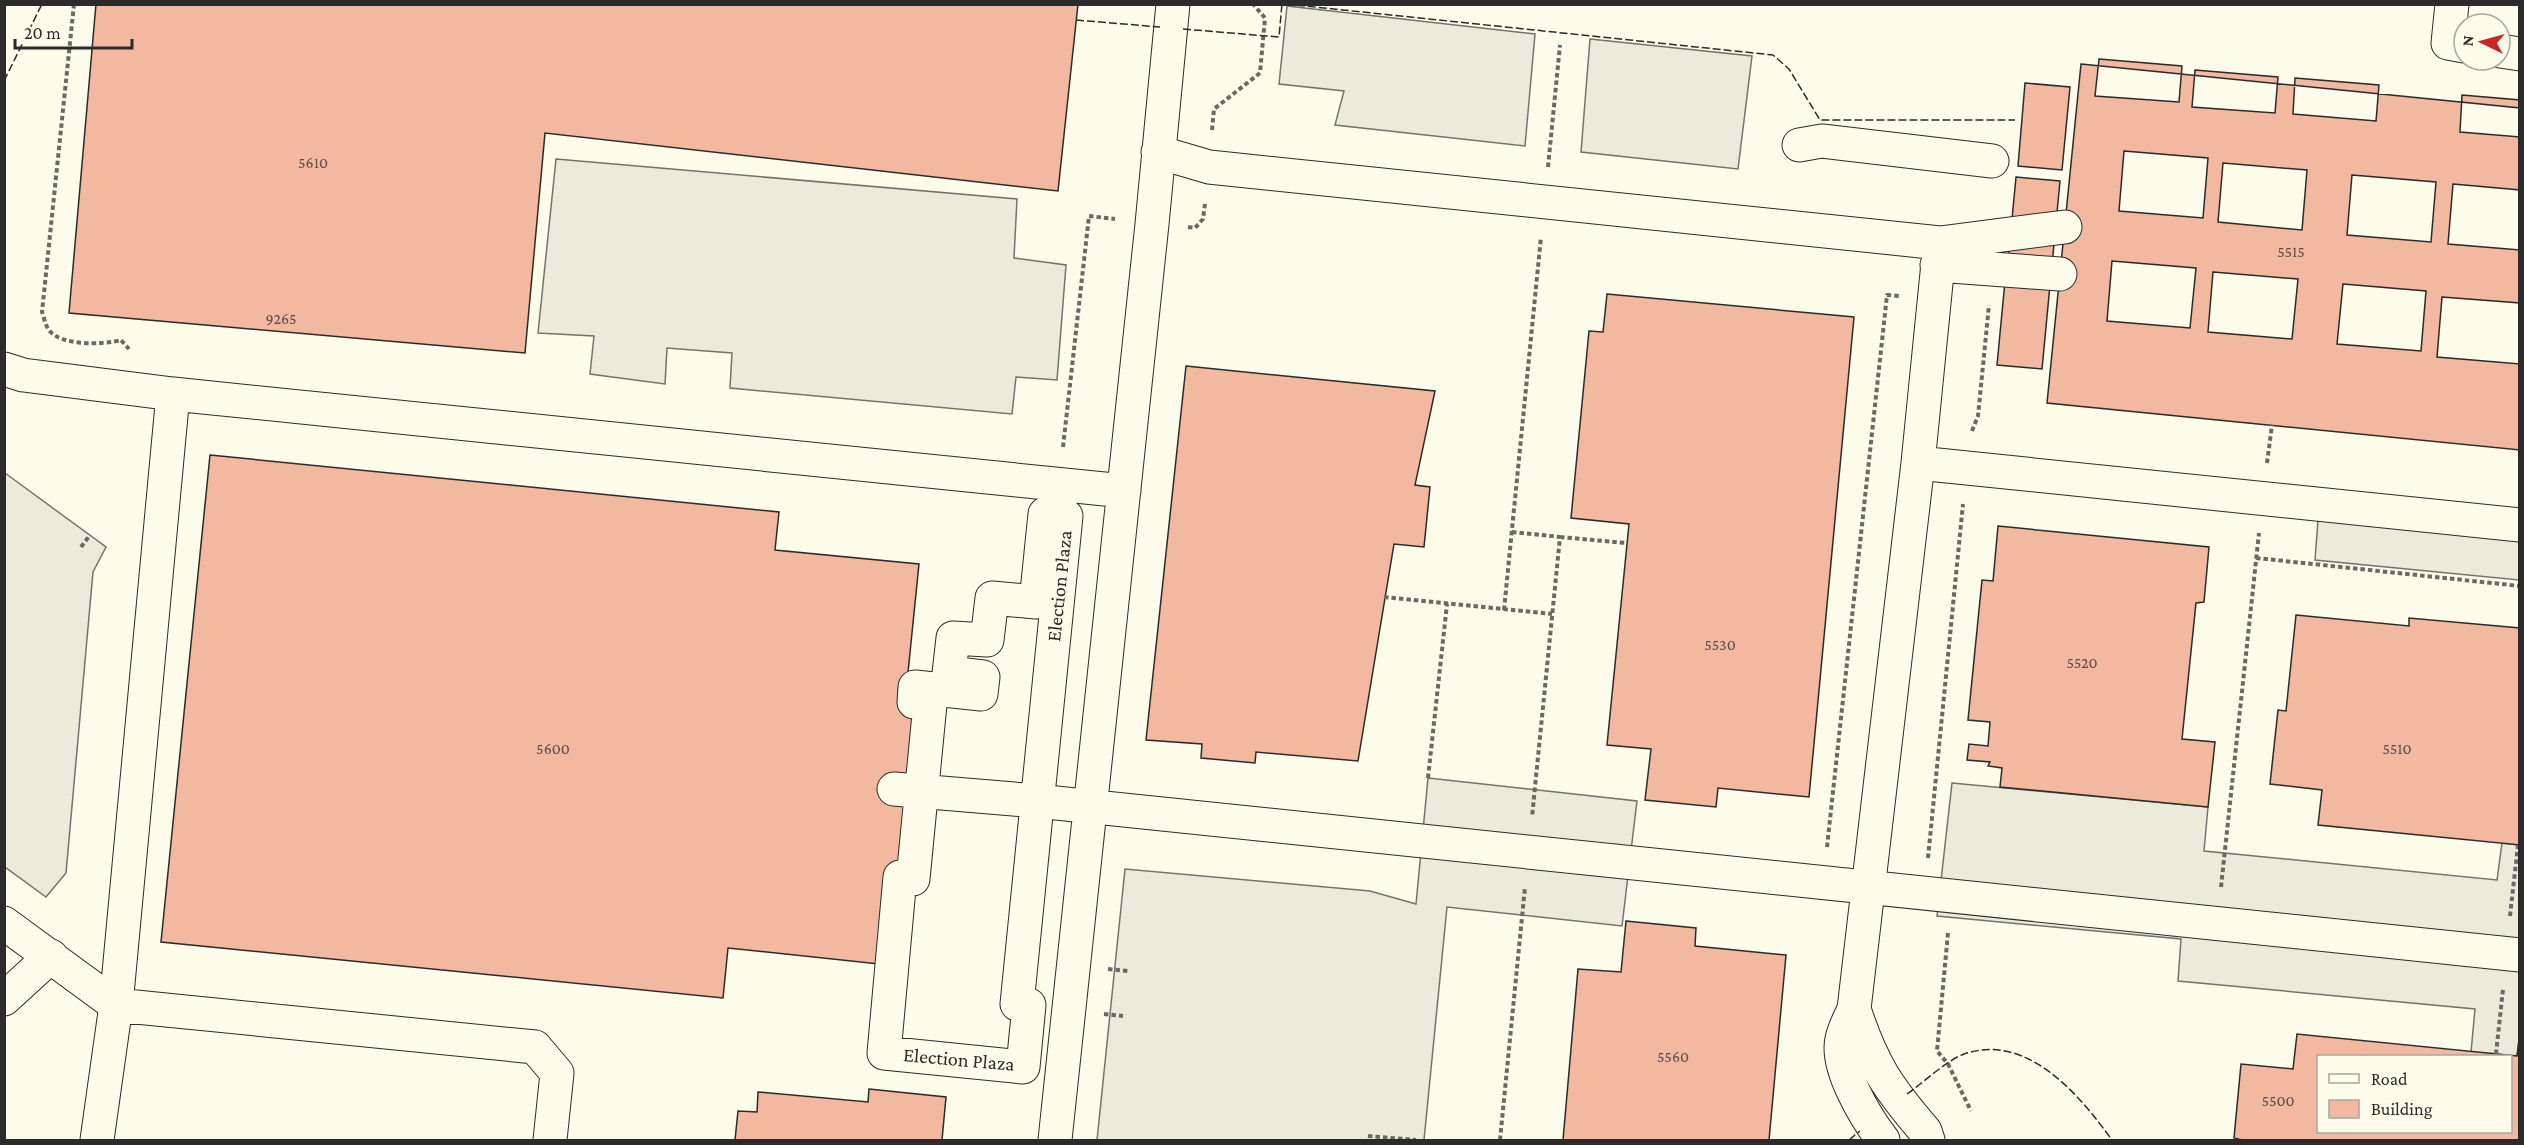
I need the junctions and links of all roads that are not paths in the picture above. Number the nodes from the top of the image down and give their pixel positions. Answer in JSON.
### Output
{"nodes":[{"id":1,"x":1173,"y":4,"type":"edge"},
{"id":2,"x":2452,"y":4,"type":"edge"},
{"id":3,"x":2452,"y":44,"type":"edge"},
{"id":4,"x":1799,"y":145,"type":"dead end"},
{"id":5,"x":1158,"y":153,"type":"junction"},
{"id":6,"x":1992,"y":161,"type":"dead end"},
{"id":7,"x":2065,"y":227,"type":"dead end"},
{"id":8,"x":1939,"y":254,"type":"junction"},
{"id":9,"x":2060,"y":274,"type":"dead end"},
{"id":10,"x":4,"y":369,"type":"edge"},
{"id":11,"x":173,"y":394,"type":"junction"},
{"id":12,"x":1918,"y":463,"type":"junction"},
{"id":13,"x":1124,"y":491,"type":"junction"},
{"id":14,"x":2520,"y":525,"type":"edge"},
{"id":15,"x":908,"y":790,"type":"junction"},
{"id":16,"x":1037,"y":801,"type":"junction"},
{"id":17,"x":1091,"y":807,"type":"junction"},
{"id":18,"x":1867,"y":888,"type":"junction"},
{"id":19,"x":4,"y":923,"type":"edge"},
{"id":20,"x":51,"y":956,"type":"junction"},
{"id":21,"x":2520,"y":956,"type":"edge"},
{"id":22,"x":4,"y":999,"type":"edge"},
{"id":23,"x":116,"y":1005,"type":"junction"},
{"id":24,"x":1854,"y":1009,"type":"junction"},
{"id":25,"x":97,"y":1140,"type":"edge"},
{"id":26,"x":550,"y":1140,"type":"edge"},
{"id":27,"x":1055,"y":1140,"type":"edge"},
{"id":28,"x":1883,"y":1140,"type":"edge"},
{"id":29,"x":1928,"y":1140,"type":"edge"}],
"edges":[{"from":1,"to":5,"type":"street"},
{"from":2,"to":3,"type":"street"},
{"from":4,"to":6,"type":"street"},
{"from":5,"to":8,"type":"street"},
{"from":5,"to":13,"type":"street"},
{"from":7,"to":8,"type":"street"},
{"from":8,"to":9,"type":"street"},
{"from":8,"to":12,"type":"street"},
{"from":10,"to":11,"type":"street"},
{"from":11,"to":13,"type":"street"},
{"from":11,"to":23,"type":"street"},
{"from":12,"to":14,"type":"street"},
{"from":12,"to":18,"type":"street"},
{"from":13,"to":17,"type":"street"},
{"from":15,"to":16,"type":"street"},
{"from":15,"to":16,"type":"street","name":"Election Plaza"},
{"from":15,"to":16,"type":"street","name":"Election Plaza"},
{"from":16,"to":17,"type":"street"},
{"from":17,"to":18,"type":"street"},
{"from":17,"to":27,"type":"street"},
{"from":18,"to":21,"type":"street"},
{"from":18,"to":24,"type":"street"},
{"from":19,"to":20,"type":"street"},
{"from":20,"to":22,"type":"street"},
{"from":20,"to":23,"type":"street"},
{"from":23,"to":25,"type":"street"},
{"from":23,"to":26,"type":"street"},
{"from":24,"to":28,"type":"street"},
{"from":24,"to":29,"type":"street"}]}
